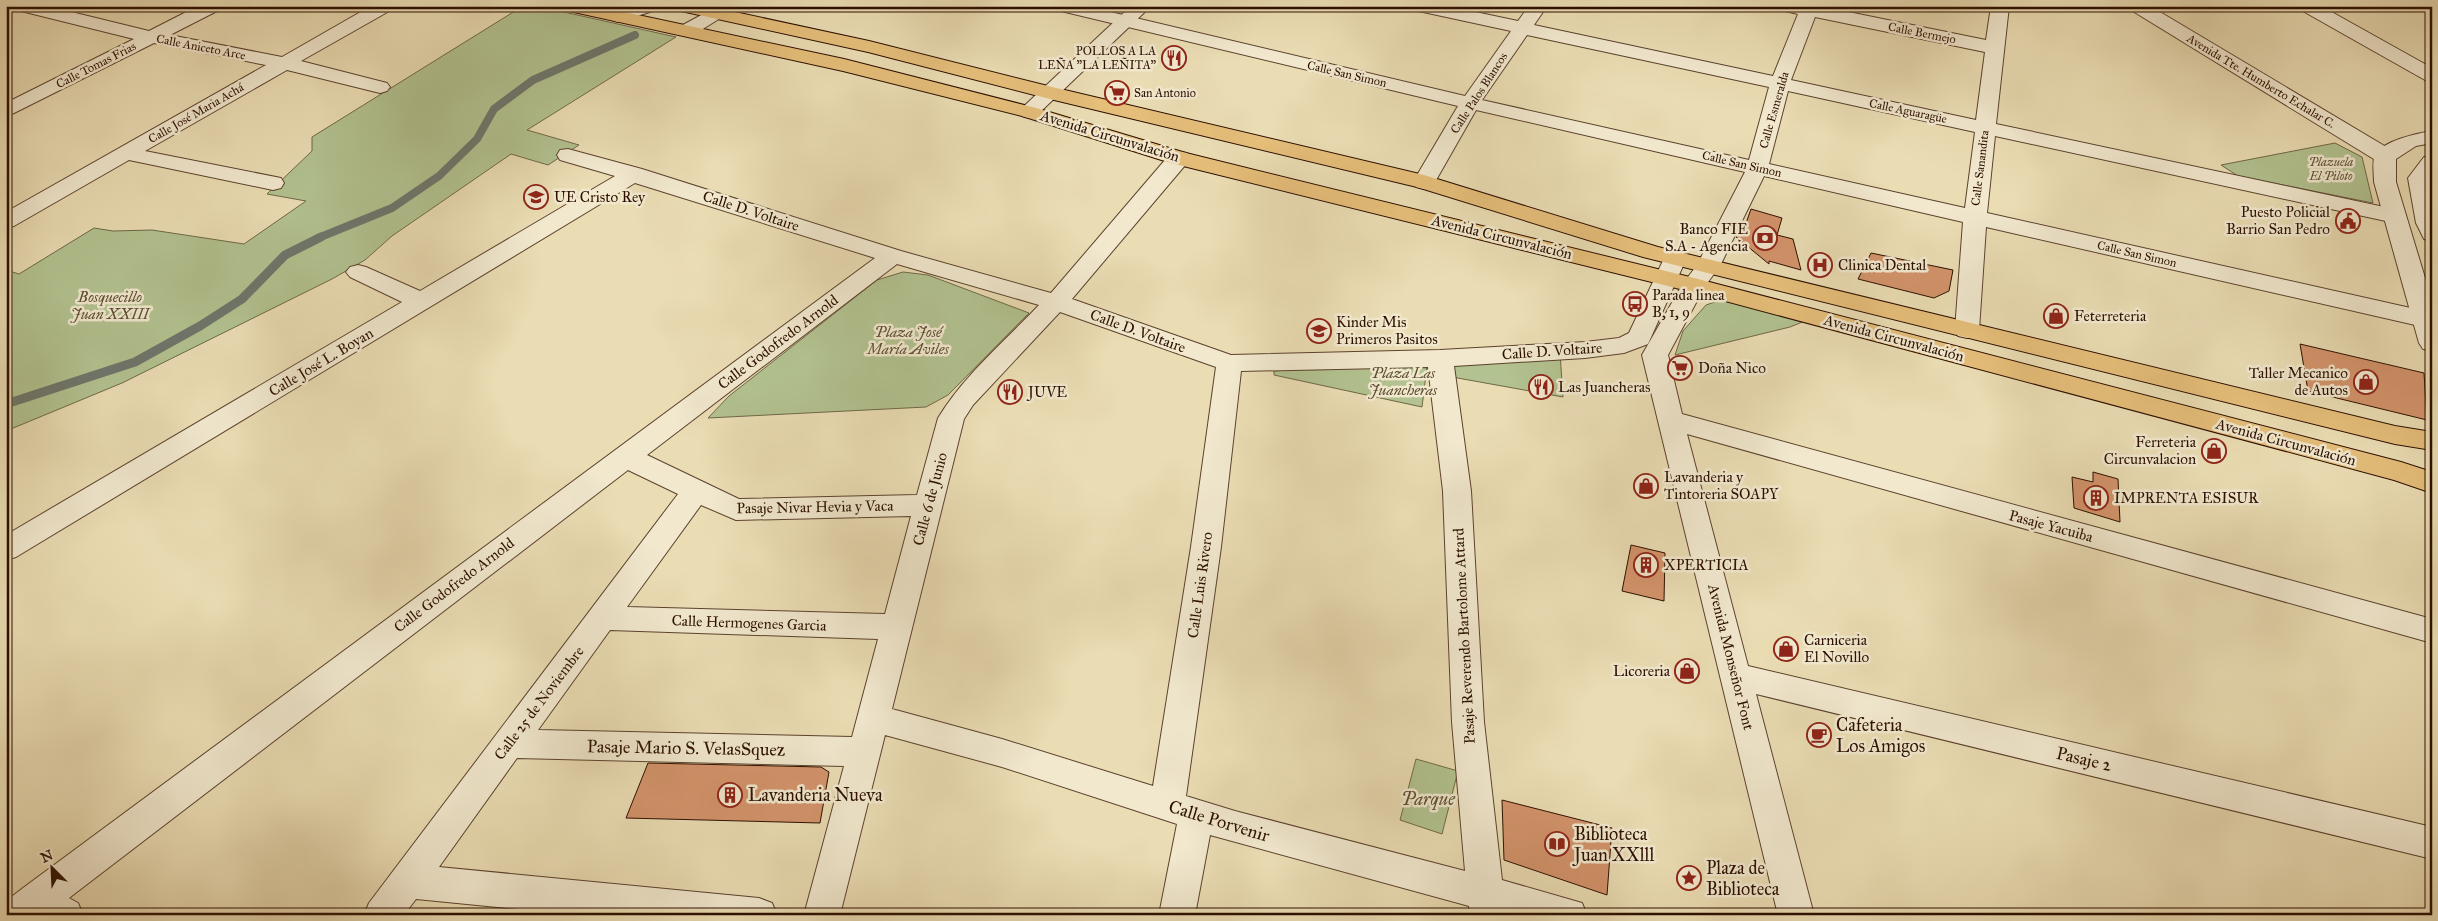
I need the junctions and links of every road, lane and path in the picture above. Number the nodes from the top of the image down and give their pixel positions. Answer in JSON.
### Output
{"nodes":[{"id":1,"x":22,"y":6,"type":"edge"},
{"id":2,"x":213,"y":6,"type":"edge"},
{"id":3,"x":385,"y":6,"type":"edge"},
{"id":4,"x":569,"y":6,"type":"edge"},
{"id":5,"x":650,"y":6,"type":"edge"},
{"id":6,"x":681,"y":6,"type":"edge"},
{"id":7,"x":737,"y":6,"type":"edge"},
{"id":8,"x":1061,"y":6,"type":"edge"},
{"id":9,"x":1142,"y":6,"type":"edge"},
{"id":10,"x":1420,"y":6,"type":"edge"},
{"id":11,"x":1538,"y":6,"type":"edge"},
{"id":12,"x":2000,"y":6,"type":"edge"},
{"id":13,"x":2137,"y":6,"type":"edge"},
{"id":14,"x":2307,"y":6,"type":"edge"},
{"id":15,"x":1803,"y":7,"type":"edge"},
{"id":16,"x":716,"y":13,"type":"junction"},
{"id":17,"x":618,"y":16,"type":"junction"},
{"id":18,"x":1124,"y":22,"type":"junction"},
{"id":19,"x":1522,"y":29,"type":"junction"},
{"id":20,"x":688,"y":30,"type":"junction"},
{"id":21,"x":151,"y":37,"type":"junction"},
{"id":22,"x":1996,"y":48,"type":"junction"},
{"id":23,"x":284,"y":63,"type":"junction"},
{"id":24,"x":2432,"y":76,"type":"edge"},
{"id":25,"x":1780,"y":83,"type":"junction"},
{"id":26,"x":380,"y":87,"type":"dead end"},
{"id":27,"x":1050,"y":93,"type":"junction"},
{"id":28,"x":1470,"y":104,"type":"junction"},
{"id":29,"x":6,"y":111,"type":"edge"},
{"id":30,"x":1029,"y":112,"type":"junction"},
{"id":31,"x":1985,"y":128,"type":"junction"},
{"id":32,"x":2432,"y":136,"type":"edge"},
{"id":33,"x":126,"y":153,"type":"junction"},
{"id":34,"x":568,"y":155,"type":"dead end"},
{"id":35,"x":2385,"y":156,"type":"junction"},
{"id":36,"x":1179,"y":158,"type":"junction"},
{"id":37,"x":2432,"y":162,"type":"edge"},
{"id":38,"x":1758,"y":167,"type":"junction"},
{"id":39,"x":634,"y":174,"type":"junction"},
{"id":40,"x":273,"y":182,"type":"dead end"},
{"id":41,"x":1424,"y":182,"type":"junction"},
{"id":42,"x":2395,"y":216,"type":"junction"},
{"id":43,"x":1975,"y":217,"type":"junction"},
{"id":44,"x":6,"y":221,"type":"edge"},
{"id":45,"x":2430,"y":227,"type":"edge"},
{"id":46,"x":893,"y":256,"type":"junction"},
{"id":47,"x":1670,"y":268,"type":"junction"},
{"id":48,"x":358,"y":272,"type":"dead end"},
{"id":49,"x":1701,"y":275,"type":"junction"},
{"id":50,"x":423,"y":302,"type":"junction"},
{"id":51,"x":1056,"y":302,"type":"junction"},
{"id":52,"x":2424,"y":319,"type":"junction"},
{"id":53,"x":1967,"y":330,"type":"junction"},
{"id":54,"x":2432,"y":343,"type":"edge"},
{"id":55,"x":1440,"y":358,"type":"junction"},
{"id":56,"x":1229,"y":363,"type":"junction"},
{"id":57,"x":1670,"y":420,"type":"junction"},
{"id":58,"x":2432,"y":441,"type":"edge"},
{"id":59,"x":624,"y":456,"type":"junction"},
{"id":60,"x":2432,"y":483,"type":"edge"},
{"id":61,"x":696,"y":492,"type":"junction"},
{"id":62,"x":928,"y":505,"type":"junction"},
{"id":63,"x":6,"y":548,"type":"edge"},
{"id":64,"x":602,"y":618,"type":"junction"},
{"id":65,"x":896,"y":627,"type":"junction"},
{"id":66,"x":2432,"y":631,"type":"edge"},
{"id":67,"x":1737,"y":676,"type":"junction"},
{"id":68,"x":873,"y":718,"type":"junction"},
{"id":69,"x":508,"y":744,"type":"junction"},
{"id":70,"x":864,"y":752,"type":"junction"},
{"id":71,"x":1182,"y":811,"type":"junction"},
{"id":72,"x":2432,"y":843,"type":"edge"},
{"id":73,"x":407,"y":881,"type":"junction"},
{"id":74,"x":1486,"y":904,"type":"edge"},
{"id":75,"x":39,"y":910,"type":"edge"},
{"id":76,"x":382,"y":915,"type":"edge"},
{"id":77,"x":759,"y":915,"type":"edge"},
{"id":78,"x":822,"y":915,"type":"edge"},
{"id":79,"x":1176,"y":915,"type":"edge"},
{"id":80,"x":1569,"y":915,"type":"edge"},
{"id":81,"x":1796,"y":915,"type":"edge"}],
"edges":[{"from":1,"to":21,"type":"street","name":"Calle Aniceto Arce"},
{"from":2,"to":21,"type":"street","name":"Calle Tomas Frias"},
{"from":3,"to":23,"type":"street","name":"Calle José Maria Achá"},
{"from":4,"to":17,"type":"highway","name":"Avenida Circunvalación"},
{"from":5,"to":17,"type":"street"},
{"from":6,"to":16,"type":"highway","name":"Avenida Circunvalación"},
{"from":7,"to":16,"type":"street"},
{"from":8,"to":18,"type":"street","name":"Calle San Simon"},
{"from":9,"to":18,"type":"street"},
{"from":10,"to":19,"type":"street","name":"Calle Aguaragüe"},
{"from":11,"to":19,"type":"street","name":"Calle Palos Blancos"},
{"from":12,"to":22,"type":"street","name":"Calle Sanandita"},
{"from":13,"to":35,"type":"street","name":"Avenida Tte. Humberto Echalar C."},
{"from":14,"to":24,"type":"street"},
{"from":15,"to":22,"type":"street","name":"Calle Bermejo"},
{"from":15,"to":25,"type":"street","name":"Calle Esmeralda"},
{"from":16,"to":20,"type":"street"},
{"from":16,"to":27,"type":"highway","name":"Avenida Circunvalación"},
{"from":17,"to":20,"type":"highway","name":"Avenida Circunvalación"},
{"from":18,"to":27,"type":"street"},
{"from":18,"to":28,"type":"street","name":"Calle San Simon"},
{"from":19,"to":25,"type":"street","name":"Calle Aguaragüe"},
{"from":19,"to":28,"type":"street","name":"Calle Palos Blancos"},
{"from":20,"to":30,"type":"highway","name":"Avenida Circunvalación"},
{"from":21,"to":23,"type":"street","name":"Calle Aniceto Arce"},
{"from":21,"to":29,"type":"street","name":"Calle Tomas Frias"},
{"from":22,"to":31,"type":"street","name":"Calle Sanandita"},
{"from":23,"to":26,"type":"street","name":"Calle Aniceto Arce"},
{"from":23,"to":33,"type":"street","name":"Calle José Maria Achá"},
{"from":25,"to":31,"type":"street","name":"Calle Aguaragüe"},
{"from":25,"to":38,"type":"street","name":"Calle Esmeralda"},
{"from":27,"to":30,"type":"street"},
{"from":27,"to":41,"type":"highway","name":"Avenida Circunvalación"},
{"from":28,"to":38,"type":"street","name":"Calle San Simon"},
{"from":28,"to":41,"type":"street","name":"Calle Palos Blancos"},
{"from":30,"to":36,"type":"highway","name":"Avenida Circunvalación"},
{"from":31,"to":42,"type":"street","name":"Calle Aguaragüe"},
{"from":31,"to":43,"type":"street","name":"Calle Sanandita"},
{"from":32,"to":35,"type":"street"},
{"from":33,"to":40,"type":"street"},
{"from":33,"to":44,"type":"street","name":"Calle José Maria Achá"},
{"from":34,"to":39,"type":"street","name":"Calle D. Voltaire"},
{"from":35,"to":42,"type":"street"},
{"from":36,"to":47,"type":"highway","name":"Avenida Circunvalación"},
{"from":36,"to":51,"type":"street","name":"Calle 6 de Junio"},
{"from":37,"to":45,"type":"street"},
{"from":38,"to":43,"type":"street","name":"Calle San Simon"},
{"from":38,"to":49,"type":"street","name":"Calle Esmeralda"},
{"from":39,"to":46,"type":"street","name":"Calle D. Voltaire"},
{"from":39,"to":50,"type":"street","name":"Calle José L. Boyan"},
{"from":41,"to":47,"type":"highway","name":"Avenida Circunvalación"},
{"from":42,"to":52,"type":"street"},
{"from":43,"to":52,"type":"street","name":"Calle San Simon"},
{"from":43,"to":53,"type":"street","name":"Calle Sanandita"},
{"from":46,"to":51,"type":"street","name":"Calle D. Voltaire"},
{"from":46,"to":59,"type":"street","name":"Calle Godofredo Arnold"},
{"from":47,"to":49,"type":"highway","name":"Avenida Circunvalación"},
{"from":47,"to":55,"type":"street","name":"Calle D. Voltaire"},
{"from":48,"to":50,"type":"street"},
{"from":49,"to":53,"type":"highway","name":"Avenida Circunvalación"},
{"from":49,"to":57,"type":"street","name":"Avenida Monseñor Font"},
{"from":49,"to":60,"type":"highway","name":"Avenida Circunvalación"},
{"from":50,"to":63,"type":"street","name":"Calle José L. Boyan"},
{"from":51,"to":56,"type":"street","name":"Calle D. Voltaire"},
{"from":51,"to":62,"type":"street","name":"Calle 6 de Junio"},
{"from":52,"to":54,"type":"street"},
{"from":53,"to":58,"type":"highway","name":"Avenida Circunvalación"},
{"from":55,"to":56,"type":"street","name":"Calle D. Voltaire"},
{"from":55,"to":74,"type":"street","name":"Pasaje Reverendo Bartolome Attard"},
{"from":56,"to":71,"type":"street","name":"Calle Luis Rivero"},
{"from":57,"to":66,"type":"street","name":"Pasaje Yacuiba"},
{"from":57,"to":67,"type":"street","name":"Avenida Monseñor Font"},
{"from":59,"to":61,"type":"street","name":"Pasaje Nivar Hevia y Vaca"},
{"from":59,"to":75,"type":"street","name":"Calle Godofredo Arnold"},
{"from":61,"to":62,"type":"street","name":"Pasaje Nivar Hevia y Vaca"},
{"from":61,"to":64,"type":"street","name":"Calle 25 de Noviembre"},
{"from":62,"to":65,"type":"street","name":"Calle 6 de Junio"},
{"from":64,"to":65,"type":"street","name":"Calle Hermogenes Garcia"},
{"from":64,"to":69,"type":"street","name":"Calle 25 de Noviembre"},
{"from":65,"to":68,"type":"street","name":"Calle 6 de Junio"},
{"from":67,"to":72,"type":"street","name":"Pasaje 2"},
{"from":67,"to":81,"type":"street","name":"Avenida Monseñor Font"},
{"from":68,"to":70,"type":"street","name":"Calle 6 de Junio"},
{"from":68,"to":71,"type":"street","name":"Calle Porvenir"},
{"from":69,"to":70,"type":"street","name":"Pasaje Mario S. VelasSquez"},
{"from":69,"to":73,"type":"street","name":"Calle 25 de Noviembre"},
{"from":70,"to":78,"type":"street","name":"Calle 6 de Junio"},
{"from":71,"to":74,"type":"street","name":"Calle Porvenir"},
{"from":71,"to":79,"type":"street","name":"Calle Luis Rivero"},
{"from":73,"to":76,"type":"street","name":"Calle 25 de Noviembre"},
{"from":73,"to":77,"type":"street"},
{"from":74,"to":80,"type":"street","name":"Calle Porvenir"}]}
